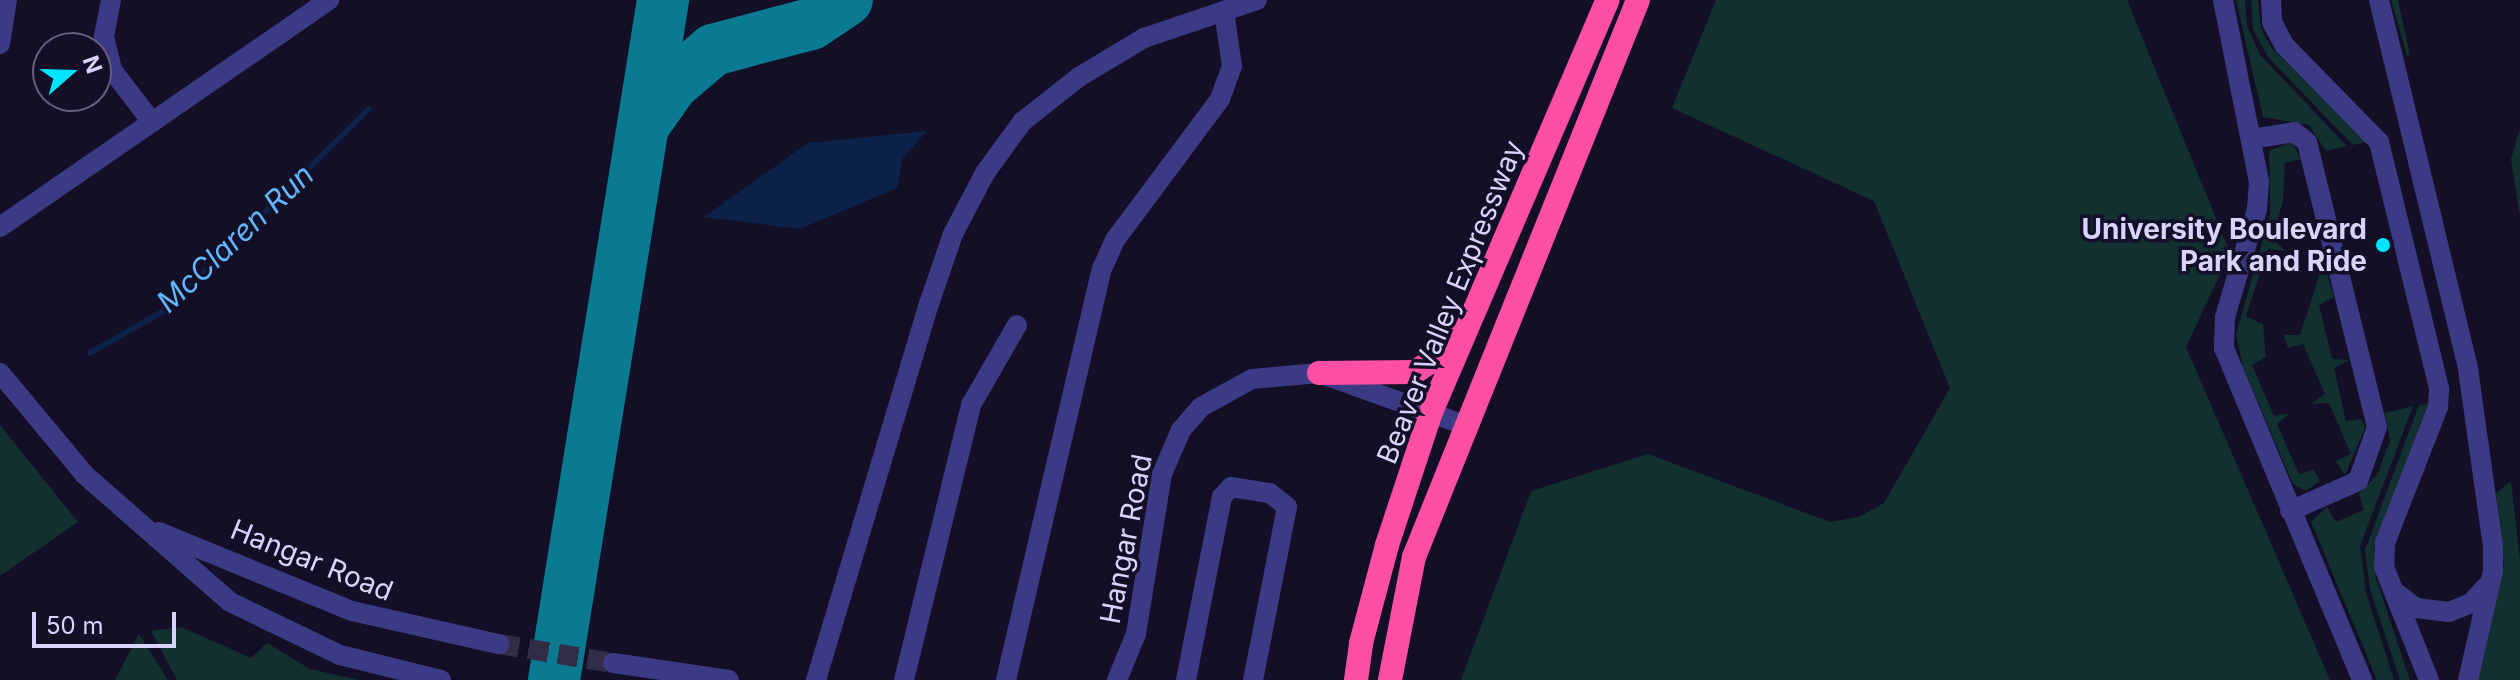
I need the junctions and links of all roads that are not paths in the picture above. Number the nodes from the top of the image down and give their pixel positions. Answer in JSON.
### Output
{"nodes":[{"id":1,"x":7,"y":0,"type":"edge"},
{"id":2,"x":111,"y":0,"type":"edge"},
{"id":3,"x":329,"y":0,"type":"edge"},
{"id":4,"x":1257,"y":0,"type":"edge"},
{"id":5,"x":1608,"y":0,"type":"edge"},
{"id":6,"x":1638,"y":0,"type":"edge"},
{"id":7,"x":2223,"y":0,"type":"edge"},
{"id":8,"x":2271,"y":0,"type":"edge"},
{"id":9,"x":2379,"y":0,"type":"edge"},
{"id":10,"x":1224,"y":11,"type":"junction"},
{"id":11,"x":0,"y":44,"type":"edge"},
{"id":12,"x":152,"y":122,"type":"junction"},
{"id":13,"x":2251,"y":139,"type":"junction"},
{"id":14,"x":0,"y":227,"type":"edge"},
{"id":15,"x":1473,"y":312,"type":"junction"},
{"id":16,"x":1017,"y":325,"type":"dead end"},
{"id":17,"x":0,"y":373,"type":"edge"},
{"id":18,"x":1319,"y":373,"type":"junction"},
{"id":19,"x":1431,"y":412,"type":"junction"},
{"id":20,"x":1464,"y":425,"type":"junction"},
{"id":21,"x":2290,"y":511,"type":"junction"},
{"id":22,"x":154,"y":530,"type":"junction"},
{"id":23,"x":2490,"y":580,"type":"junction"},
{"id":24,"x":2392,"y":589,"type":"junction"},
{"id":25,"x":499,"y":644,"type":"tunnel mouth"},
{"id":26,"x":613,"y":663,"type":"tunnel mouth"},
{"id":27,"x":441,"y":680,"type":"edge"},
{"id":28,"x":729,"y":680,"type":"edge"},
{"id":29,"x":816,"y":680,"type":"edge"},
{"id":30,"x":904,"y":680,"type":"edge"},
{"id":31,"x":1006,"y":680,"type":"edge"},
{"id":32,"x":1117,"y":680,"type":"edge"},
{"id":33,"x":1186,"y":680,"type":"edge"},
{"id":34,"x":1253,"y":680,"type":"edge"},
{"id":35,"x":1356,"y":680,"type":"edge"},
{"id":36,"x":1390,"y":680,"type":"edge"},
{"id":37,"x":2362,"y":680,"type":"edge"},
{"id":38,"x":2429,"y":680,"type":"edge"},
{"id":39,"x":2468,"y":680,"type":"edge"}],
"edges":[{"from":1,"to":11,"type":"street"},
{"from":2,"to":12,"type":"street"},
{"from":3,"to":12,"type":"street"},
{"from":4,"to":10,"type":"street"},
{"from":5,"to":15,"type":"highway","name":"Beaver Valley Expressway"},
{"from":6,"to":20,"type":"highway"},
{"from":7,"to":13,"type":"street"},
{"from":8,"to":24,"type":"street"},
{"from":9,"to":23,"type":"street"},
{"from":10,"to":29,"type":"street"},
{"from":10,"to":31,"type":"street"},
{"from":12,"to":14,"type":"street"},
{"from":13,"to":21,"type":"street"},
{"from":13,"to":21,"type":"street"},
{"from":15,"to":18,"type":"highway"},
{"from":15,"to":19,"type":"highway","name":"Beaver Valley Expressway"},
{"from":16,"to":30,"type":"street"},
{"from":17,"to":22,"type":"street","name":"Hangar Road"},
{"from":18,"to":19,"type":"street","name":"Hangar Road"},
{"from":18,"to":32,"type":"street","name":"Hangar Road"},
{"from":19,"to":20,"type":"street","name":"Hangar Road"},
{"from":19,"to":35,"type":"highway","name":"Beaver Valley Expressway"},
{"from":20,"to":36,"type":"highway"},
{"from":21,"to":37,"type":"street"},
{"from":22,"to":25,"type":"street","name":"Hangar Road"},
{"from":22,"to":27,"type":"street","name":"Hangar Road"},
{"from":23,"to":24,"type":"street"},
{"from":23,"to":39,"type":"street"},
{"from":24,"to":38,"type":"street"},
{"from":26,"to":28,"type":"street"},
{"from":33,"to":34,"type":"street"}]}
